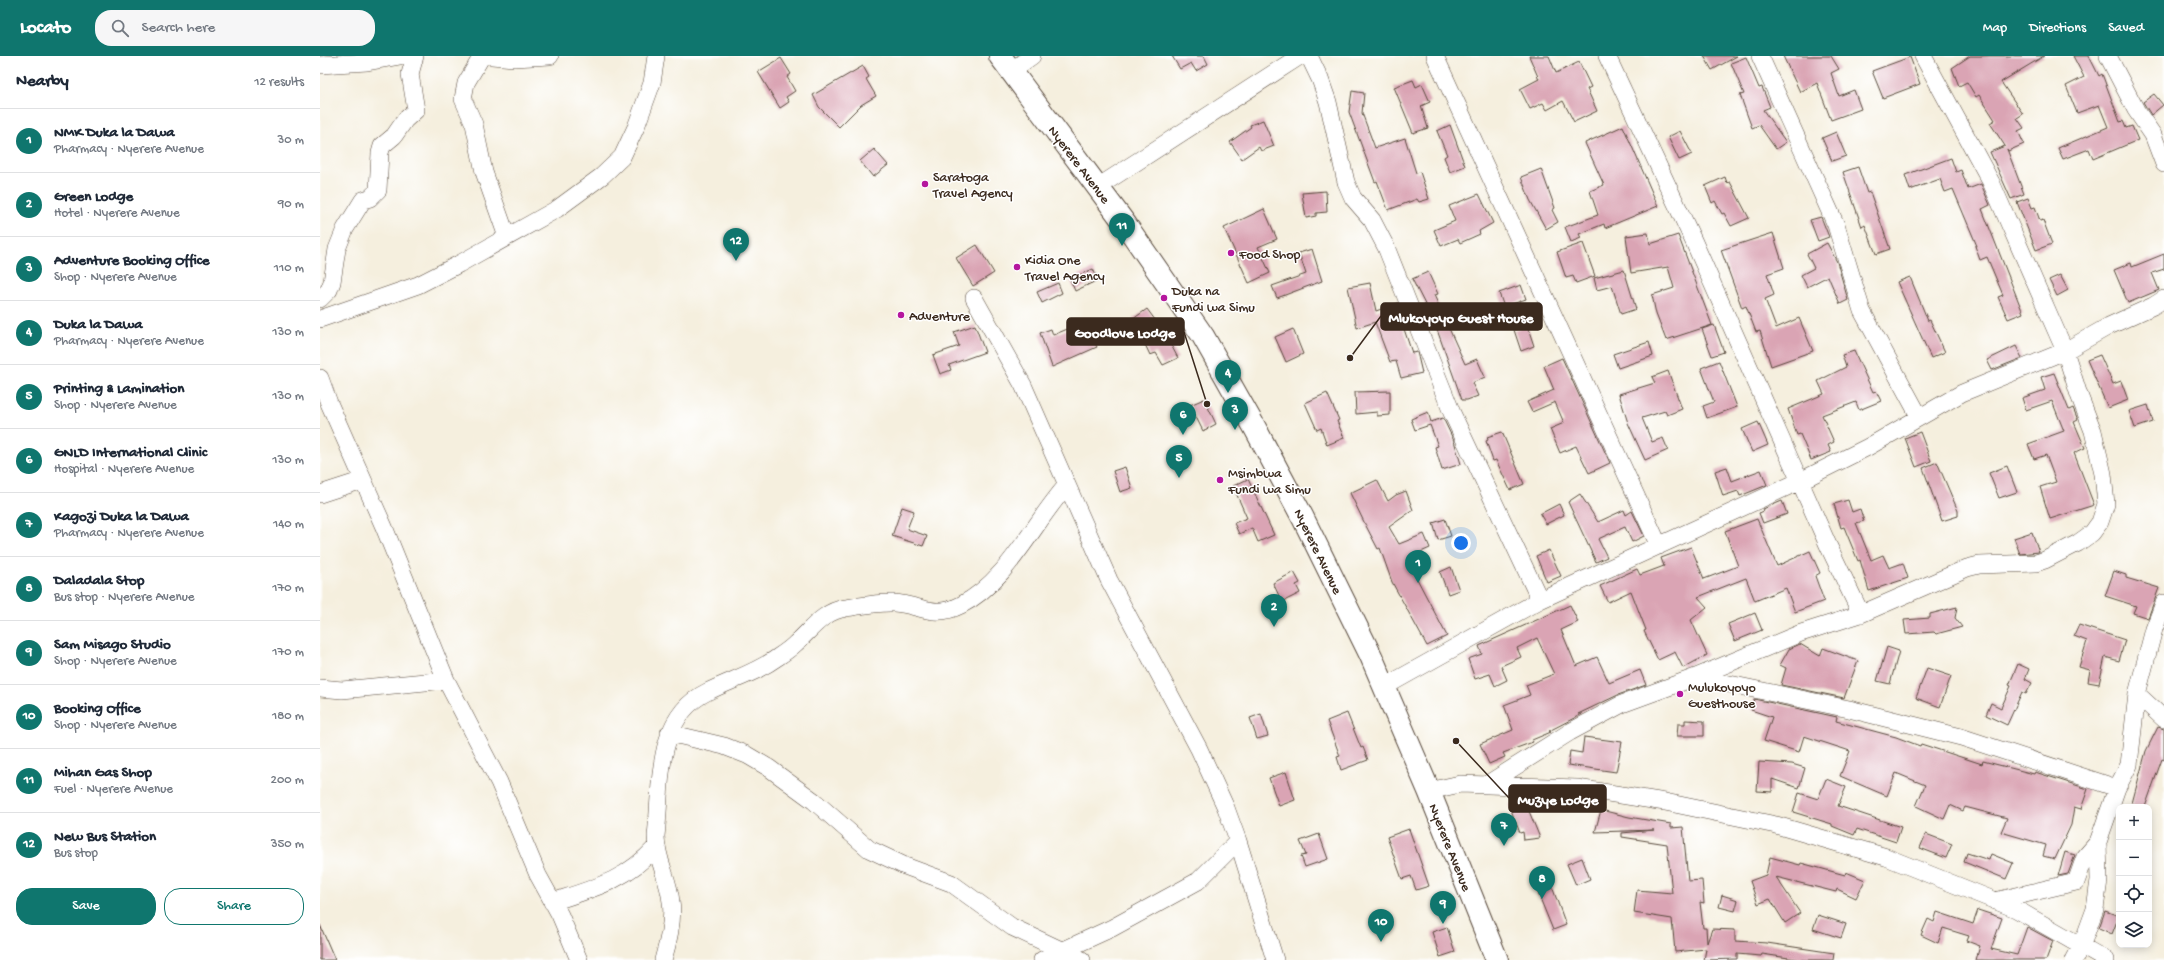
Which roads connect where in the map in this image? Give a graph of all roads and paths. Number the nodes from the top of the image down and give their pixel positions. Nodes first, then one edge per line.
1 (400, 56) edge
2 (416, 56) edge
3 (482, 56) edge
4 (492, 56) edge
5 (550, 56) edge
6 (656, 56) edge
7 (1032, 56) edge
8 (1300, 56) edge
9 (1309, 56) edge
10 (1435, 56) edge
11 (1607, 56) edge
12 (1760, 56) edge
13 (1923, 56) edge
14 (2108, 56) edge
15 (1006, 63) edge
16 (320, 65) edge
17 (2164, 163) edge
18 (1098, 187) junction
19 (507, 237) junction
20 (974, 298) dead end
21 (320, 299) edge
22 (2164, 299) edge
23 (320, 319) edge
24 (2065, 351) junction
25 (320, 378) edge
26 (1920, 416) junction
27 (363, 480) junction
28 (1800, 481) junction
29 (1067, 485) junction
30 (320, 494) edge
31 (1659, 546) junction
32 (1540, 600) junction
33 (2164, 603) edge
34 (1861, 614) junction
35 (1696, 677) junction
36 (446, 680) junction
37 (1384, 687) junction
38 (320, 688) edge
39 (2137, 694) junction
40 (2164, 719) edge
41 (669, 733) junction
42 (1486, 785) junction
43 (2117, 788) junction
44 (1429, 791) junction
45 (1238, 841) junction
46 (2098, 842) junction
47 (656, 846) junction
48 (1994, 901) junction
49 (552, 902) junction
50 (1061, 950) junction
51 (2077, 954) edge
52 (579, 960) edge
53 (663, 960) edge
54 (1042, 960) edge
55 (1082, 960) edge
56 (1275, 960) edge
57 (1497, 960) edge
58 (2106, 960) edge

1 - 16 street
2 - 21 street
3 - 19 street
4 - 5 street
6 - 19 street
7 - 15 street
8 - 18 street
9 - 32 street
10 - 31 street
11 - 28 street
12 - 26 street
13 - 24 street
14 - 17 street
15 - 18 main road, Nyerere Avenue
18 - 37 main road, Nyerere Avenue
19 - 23 street
20 - 29 street
22 - 24 street
24 - 26 street
24 - 34 street
25 - 27 street
26 - 28 street
27 - 30 street
27 - 36 street
28 - 31 street
28 - 34 street
29 - 41 street
29 - 45 street
31 - 32 street
32 - 37 street
33 - 39 street
34 - 35 street
35 - 42 street
35 - 43 street
36 - 38 street
36 - 49 street
37 - 44 main road, Nyerere Avenue
39 - 40 street
39 - 43 street
41 - 47 street
41 - 50 street
42 - 44 street
42 - 48 street
43 - 46 street
44 - 57 main road, Nyerere Avenue
45 - 50 street
45 - 56 street
46 - 48 street
46 - 51 street
47 - 49 street
47 - 53 street
48 - 51 street
49 - 52 street
50 - 54 street
50 - 55 street
51 - 58 street

